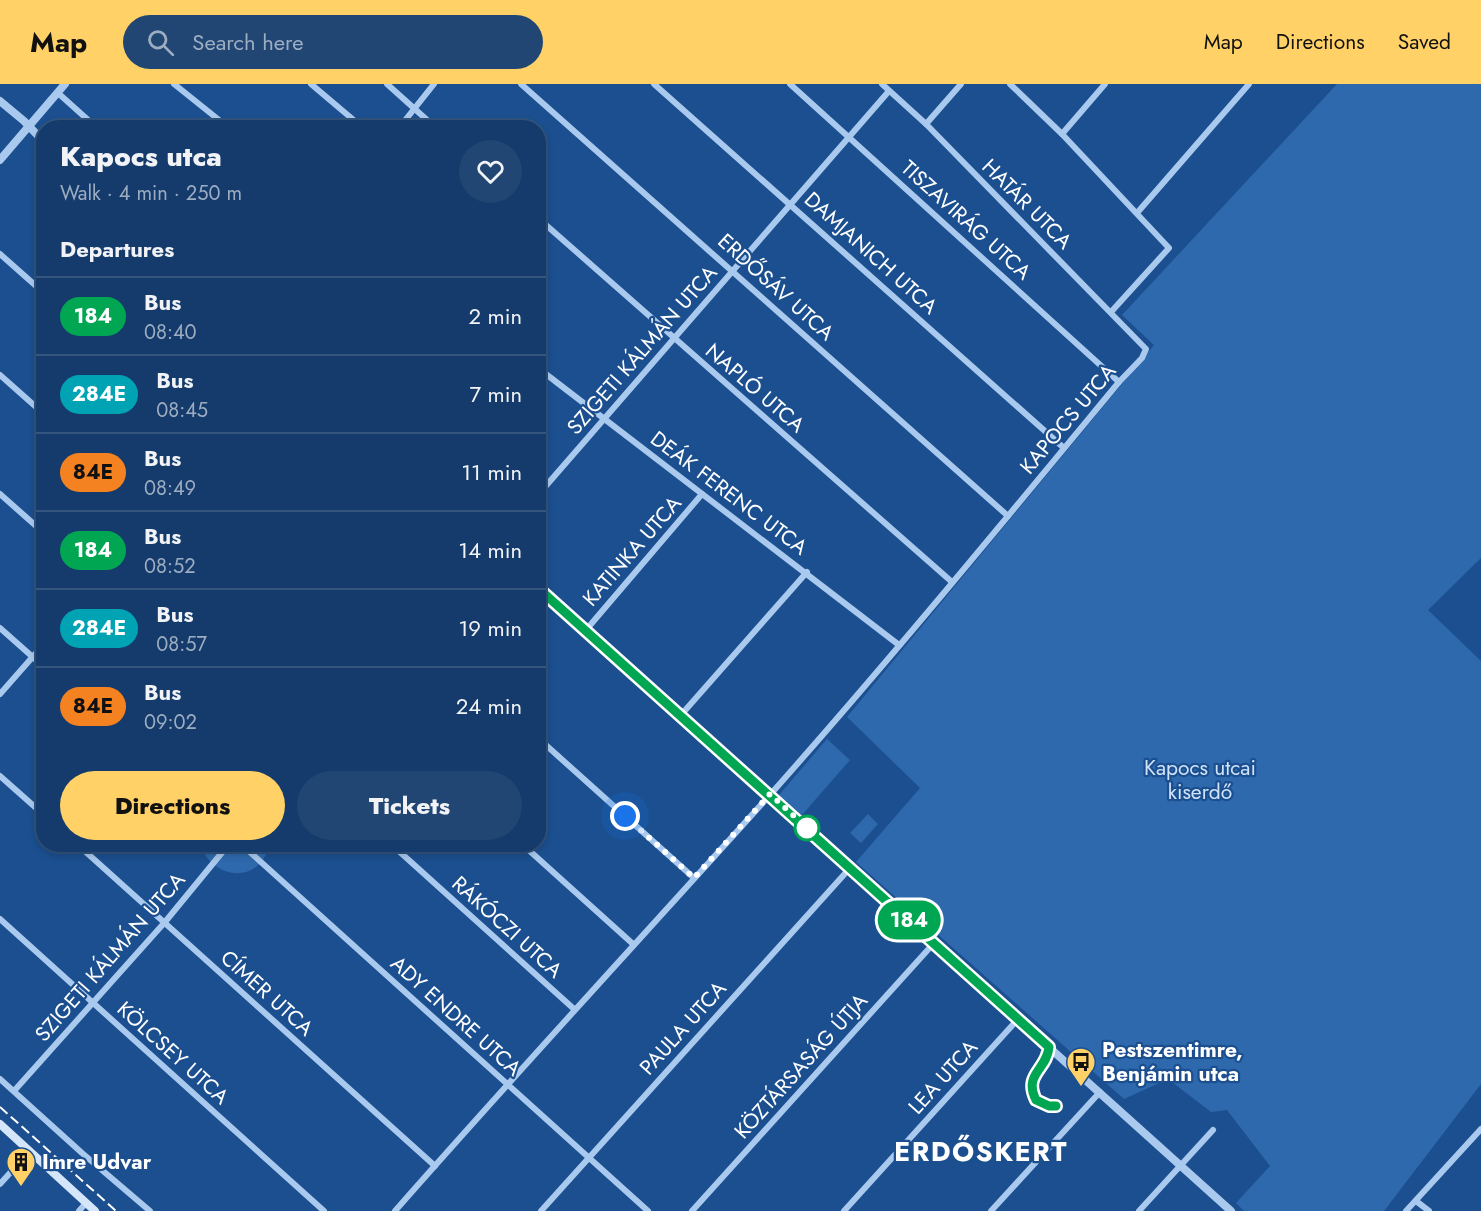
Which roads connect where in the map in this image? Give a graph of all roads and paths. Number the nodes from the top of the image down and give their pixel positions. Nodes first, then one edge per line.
1 (65, 84) edge
2 (174, 84) edge
3 (311, 84) edge
4 (387, 84) edge
5 (434, 84) edge
6 (521, 84) edge
7 (654, 84) edge
8 (790, 84) edge
9 (882, 84) edge
10 (961, 84) edge
11 (1010, 84) edge
12 (1105, 84) edge
13 (1248, 84) edge
14 (889, 92) junction
15 (58, 93) junction
16 (0, 101) edge
17 (414, 108) junction
18 (88, 120) edge
19 (219, 120) edge
20 (354, 120) edge
21 (405, 120) edge
22 (427, 120) edge
23 (926, 124) junction
24 (29, 127) junction
25 (36, 134) edge
26 (1062, 134) junction
27 (849, 136) junction
28 (0, 160) edge
29 (791, 204) junction
30 (1137, 213) junction
31 (546, 225) edge
32 (0, 254) edge
33 (733, 270) junction
34 (36, 286) edge
35 (1111, 312) junction
36 (674, 339) junction
37 (1146, 350) joint
38 (546, 374) edge
39 (0, 375) edge
40 (1119, 382) junction
41 (36, 407) edge
42 (604, 418) junction
43 (1064, 448) junction
44 (546, 486) edge
45 (0, 494) edge
46 (702, 494) junction
47 (1008, 516) junction
48 (36, 526) edge
49 (807, 572) junction
50 (952, 582) junction
51 (546, 595) edge
52 (0, 628) edge
53 (586, 630) junction
54 (899, 645) junction
55 (36, 653) edge
56 (32, 657) junction
57 (36, 660) edge
58 (0, 694) edge
59 (681, 715) junction
60 (546, 745) edge
61 (0, 776) edge
62 (770, 794) junction
63 (36, 808) edge
64 (86, 852) edge
65 (222, 852) edge
66 (250, 852) edge
67 (400, 852) edge
68 (531, 852) edge
69 (850, 868) junction
70 (694, 878) junction
71 (0, 919) edge
72 (165, 922) junction
73 (934, 943) junction
74 (633, 944) junction
75 (93, 1002) junction
76 (574, 1010) junction
77 (1018, 1019) junction
78 (0, 1079) edge
79 (507, 1084) junction
80 (14, 1091) junction
81 (1100, 1092) junction
82 (0, 1124) edge
83 (1481, 1129) edge
84 (1213, 1130) dead end
85 (30, 1151) junction
86 (588, 1157) junction
87 (1180, 1165) junction
88 (435, 1166) junction
89 (0, 1184) edge
90 (1416, 1201) junction
91 (86, 1203) junction
92 (79, 1211) edge
93 (95, 1211) edge
94 (150, 1211) edge
95 (324, 1211) edge
96 (395, 1211) edge
97 (541, 1211) edge
98 (648, 1211) edge
99 (692, 1211) edge
100 (844, 1211) edge
101 (992, 1211) edge
102 (1139, 1211) edge
103 (1231, 1211) edge
104 (1406, 1211) edge
105 (1429, 1211) edge

1 - 15 street
2 - 19 street
3 - 20 street
4 - 17 street
5 - 17 street
6 - 33 street, ERDŐSÁV UTCA
7 - 29 street, DAMJANICH UTCA
8 - 27 street, TISZAVIRÁG UTCA
9 - 14 street, HATÁR UTCA
10 - 23 street
11 - 26 street
12 - 26 street
13 - 30 street
14 - 23 street, HATÁR UTCA
14 - 27 street, SZIGETI KÁLMÁN UTCA
15 - 18 street
15 - 24 street
16 - 24 street
17 - 21 street
17 - 22 street
23 - 35 street, HATÁR UTCA
24 - 25 street
24 - 28 street
26 - 30 street
27 - 29 street, SZIGETI KÁLMÁN UTCA
27 - 40 street, TISZAVIRÁG UTCA
29 - 33 street, SZIGETI KÁLMÁN UTCA
29 - 43 street, DAMJANICH UTCA
30 - 35 street
31 - 36 street, NAPLÓ UTCA
32 - 34 street
33 - 36 street, SZIGETI KÁLMÁN UTCA
33 - 47 street, ERDŐSÁV UTCA
35 - 37 street, HATÁR UTCA
36 - 42 street, SZIGETI KÁLMÁN UTCA
36 - 50 street, NAPLÓ UTCA
37 - 40 street, KAPOCS UTCA
38 - 42 street, DEÁK FERENC UTCA
39 - 41 street
40 - 43 street, KAPOCS UTCA
42 - 44 street, SZIGETI KÁLMÁN UTCA
42 - 46 street, DEÁK FERENC UTCA
43 - 47 street, KAPOCS UTCA
45 - 48 street
46 - 49 street, DEÁK FERENC UTCA
46 - 53 street, KATINKA UTCA
47 - 50 street, KAPOCS UTCA
49 - 54 street, DEÁK FERENC UTCA
49 - 59 street
50 - 54 street, KAPOCS UTCA
51 - 53 street
52 - 56 street
53 - 59 street
54 - 62 street, KAPOCS UTCA
55 - 56 street
56 - 57 street
56 - 58 street
59 - 62 street
60 - 70 street
61 - 63 street
62 - 69 street
62 - 70 street, KAPOCS UTCA
64 - 72 street, CÍMER UTCA
65 - 72 street, SZIGETI KÁLMÁN UTCA
66 - 79 street, ADY ENDRE UTCA
67 - 76 street, RÁKÓCZI UTCA
68 - 74 street
69 - 73 street
69 - 86 street, PAULA UTCA
70 - 74 street, KAPOCS UTCA
71 - 75 street, KÖLCSEY UTCA
72 - 75 street, SZIGETI KÁLMÁN UTCA
72 - 88 street, CÍMER UTCA
73 - 77 street
73 - 99 street, KÖZTÁRSASÁG ÚTJA
74 - 76 street, KAPOCS UTCA
75 - 80 street, SZIGETI KÁLMÁN UTCA
75 - 95 street, KÖLCSEY UTCA
76 - 79 street, KAPOCS UTCA
77 - 81 street
77 - 100 street, LEA UTCA
78 - 80 street
79 - 86 street, ADY ENDRE UTCA
79 - 88 street, KAPOCS UTCA
80 - 94 street
81 - 87 street
81 - 101 street
82 - 85 main road
83 - 90 street
84 - 87 street
85 - 89 street
85 - 91 main road
86 - 97 street, PAULA UTCA
86 - 98 street, ADY ENDRE UTCA
87 - 102 street
87 - 103 street
88 - 96 street, KAPOCS UTCA
90 - 104 street
90 - 105 street
91 - 92 street
91 - 93 main road

